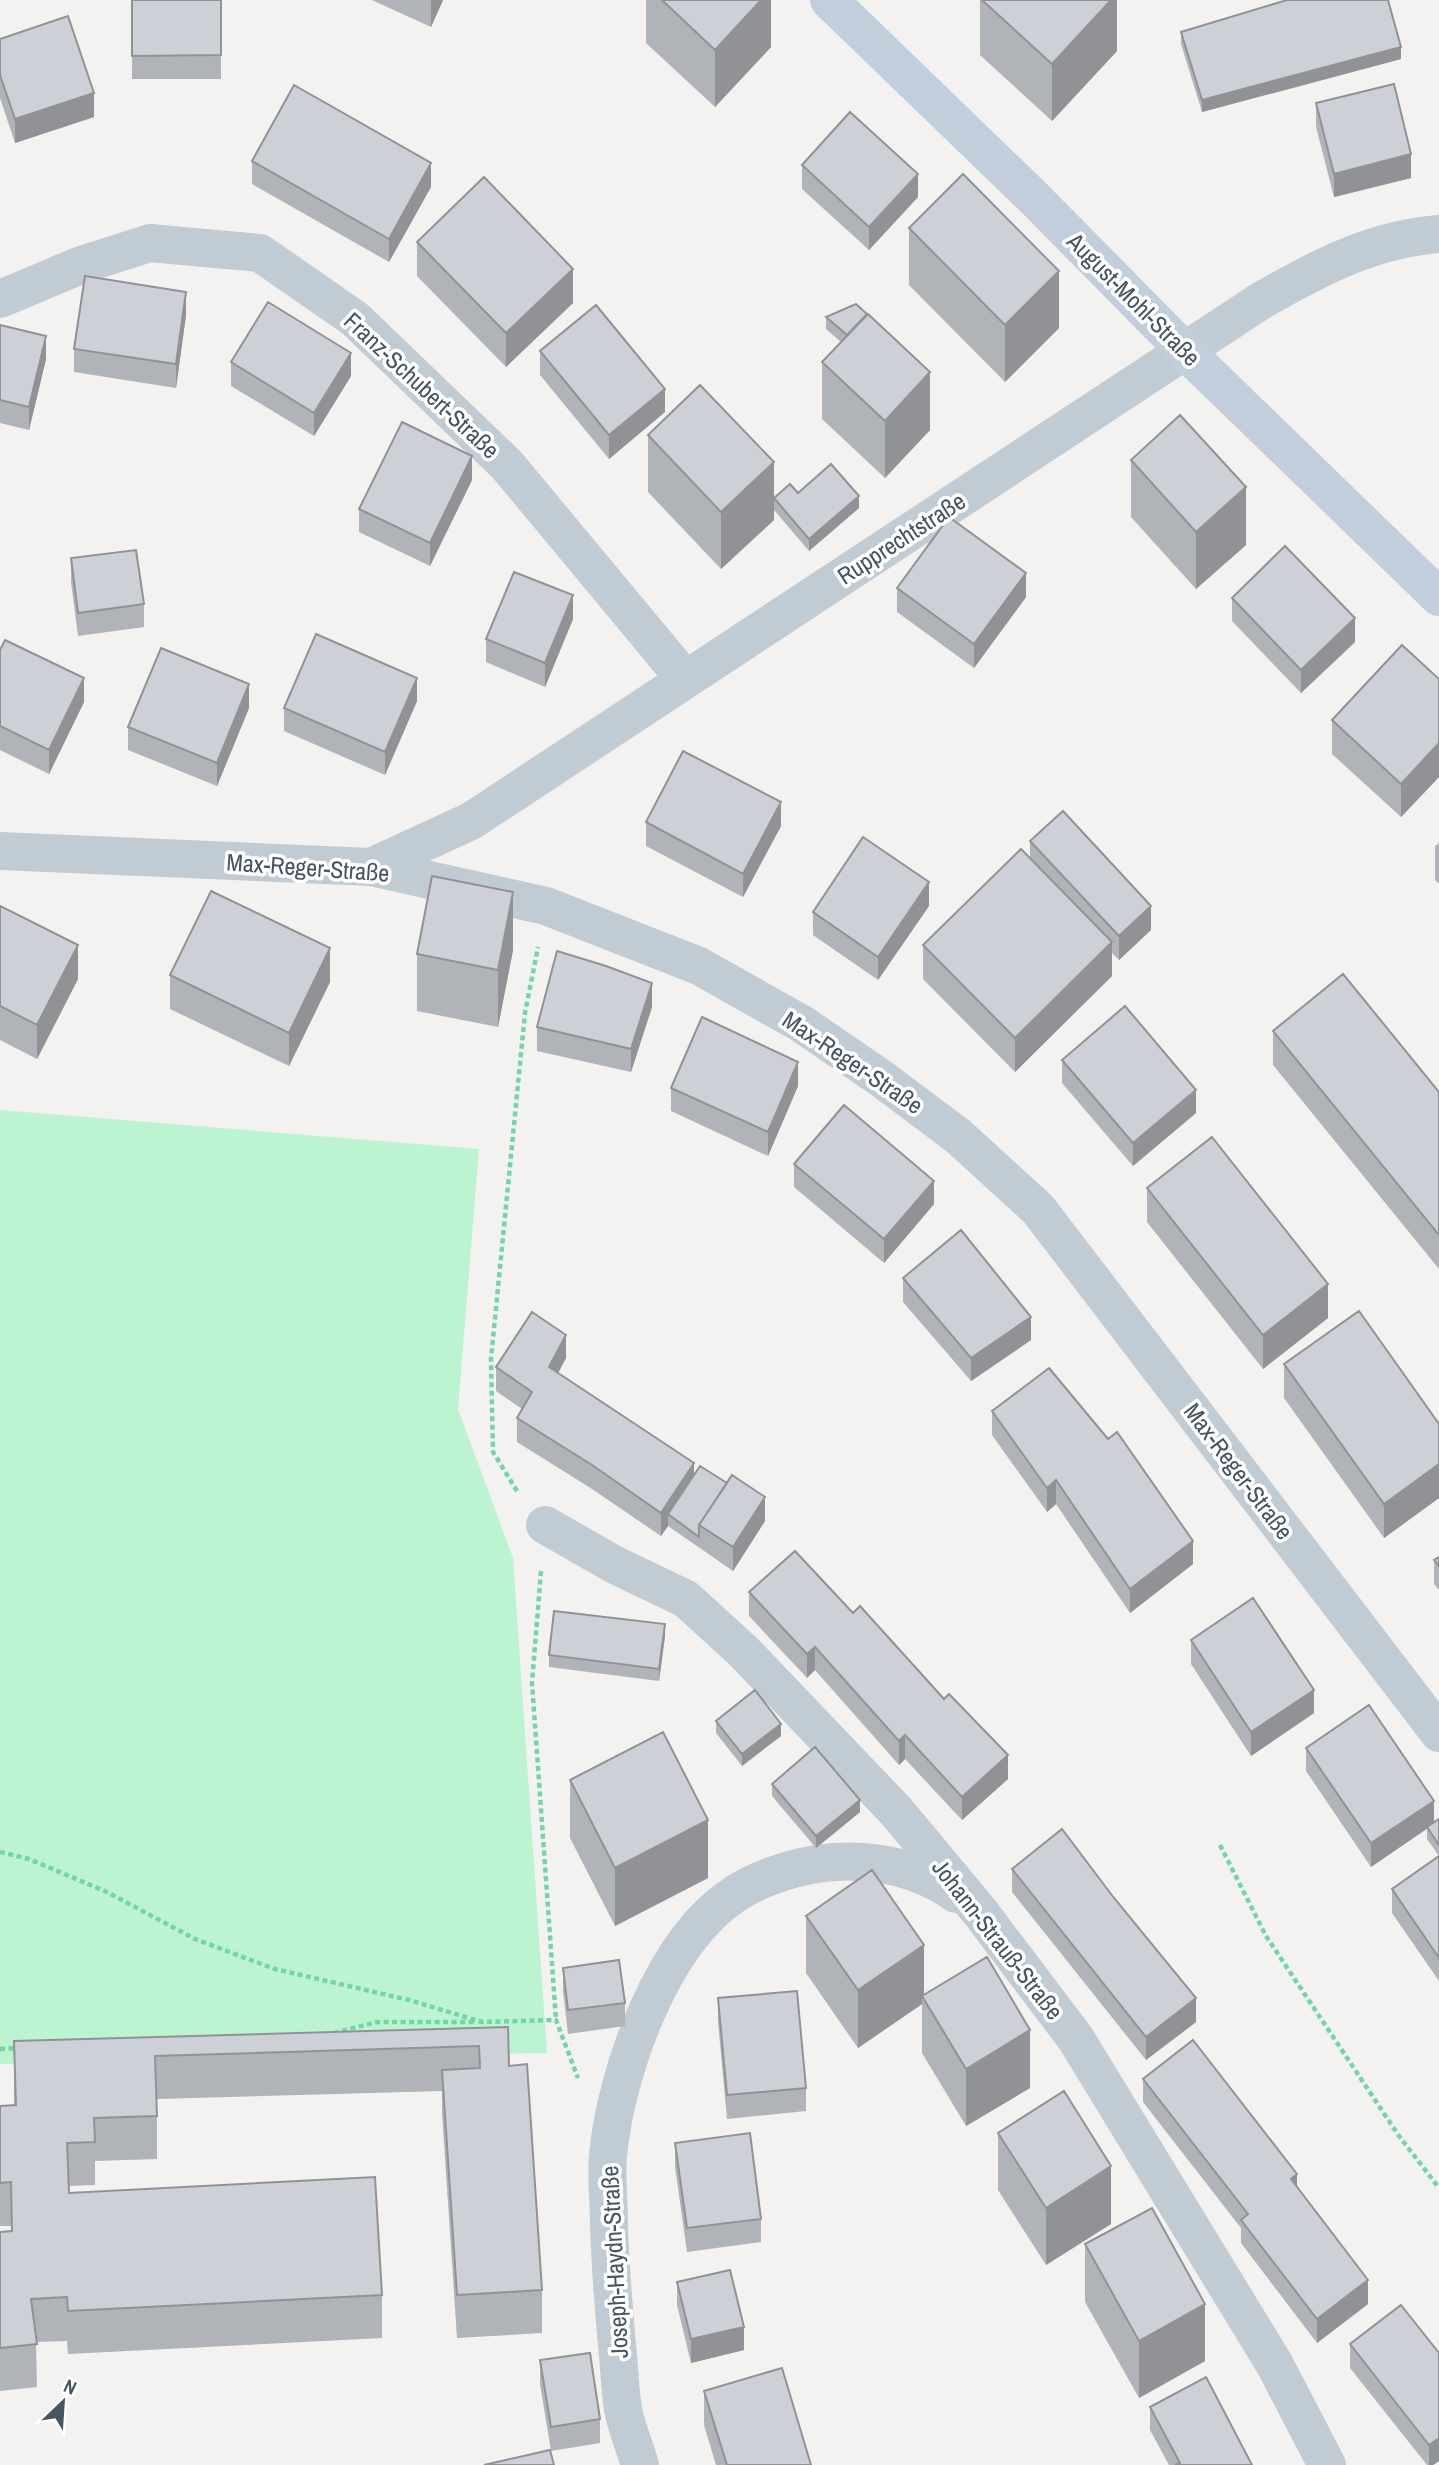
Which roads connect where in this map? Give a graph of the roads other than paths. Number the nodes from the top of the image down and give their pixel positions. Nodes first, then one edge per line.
1 (829, 0) edge
2 (1439, 234) edge
3 (0, 299) edge
4 (1185, 351) junction
5 (1439, 597) edge
6 (685, 680) junction
7 (0, 851) edge
8 (371, 867) junction
9 (545, 1525) road end
10 (1439, 1733) edge
11 (980, 1912) junction
12 (640, 2465) edge
13 (1327, 2465) edge

1 - 4 main road, August-Mohl-Straße
2 - 4 street, Rupprechtstraße
3 - 6 street, Franz-Schubert-Straße
4 - 5 main road, August-Mohl-Straße
4 - 6 street, Rupprechtstraße
6 - 8 street, Rupprechtstraße
7 - 8 street, Max-Reger-Straße
8 - 10 street, Max-Reger-Straße
9 - 11 street, Johann-Strauß-Straße
11 - 12 street, Joseph-Haydn-Straße
11 - 13 street, Johann-Strauß-Straße

